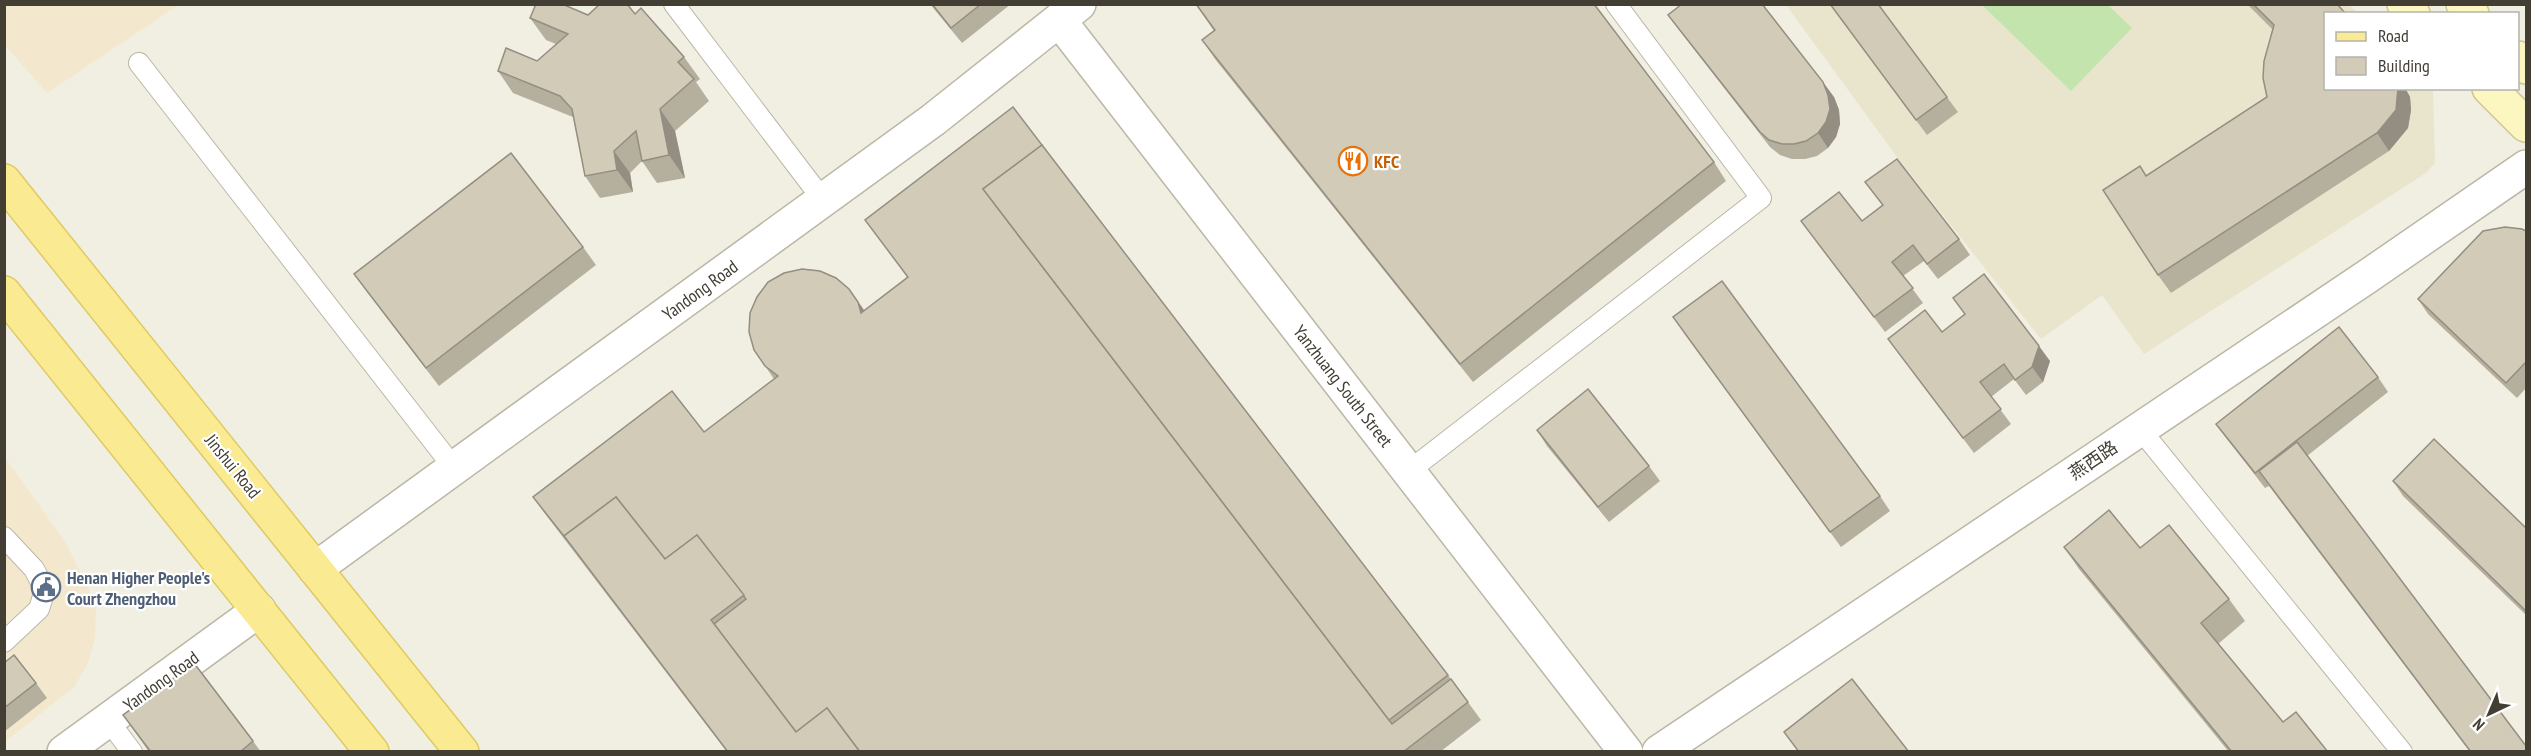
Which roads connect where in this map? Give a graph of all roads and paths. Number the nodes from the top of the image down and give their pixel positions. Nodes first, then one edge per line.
1 (674, 4) edge
2 (1616, 4) edge
3 (1069, 12) edge
4 (139, 63) dead end
5 (2491, 90) edge
6 (2526, 125) edge
7 (2526, 167) edge
8 (4, 181) edge
9 (823, 200) junction
10 (4, 293) edge
11 (2140, 429) junction
12 (454, 468) junction
13 (1409, 471) junction
14 (4, 537) edge
15 (315, 569) junction
16 (259, 610) junction
17 (4, 642) edge
18 (108, 720) junction
19 (64, 752) edge
20 (132, 752) edge
21 (372, 752) edge
22 (462, 752) edge
23 (1626, 752) edge
24 (1659, 752) edge
25 (2402, 752) edge

1 - 9 lane
2 - 13 lane
3 - 9 street, Yandong Road
3 - 13 street, Yanzhuang South Street
4 - 12 lane
5 - 6 street
7 - 11 street, 燕西路
8 - 15 main road, Jinshui Road
9 - 12 street, Yandong Road
10 - 16 main road
11 - 24 street, 燕西路
11 - 25 lane
12 - 15 street, Yandong Road
13 - 23 street, Yanzhuang South Street
14 - 17 lane
15 - 22 main road, Jinshui Road
16 - 18 street, Yandong Road
16 - 21 main road
18 - 19 street, Yandong Road
18 - 20 lane

